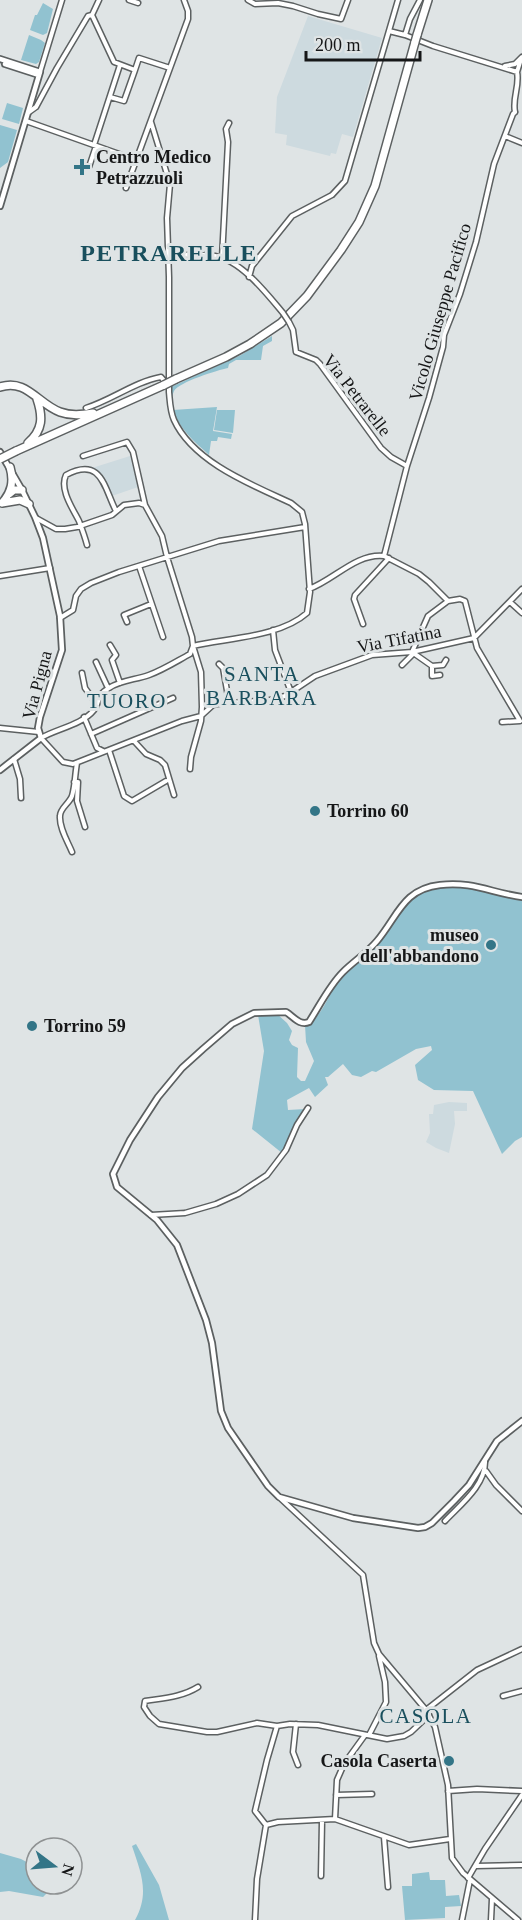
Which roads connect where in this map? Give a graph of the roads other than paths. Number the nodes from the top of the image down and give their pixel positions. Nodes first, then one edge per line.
1 (62, 0) edge
2 (99, 0) edge
3 (129, 0) edge
4 (184, 0) edge
5 (248, 0) edge
6 (348, 0) edge
7 (398, 0) edge
8 (420, 0) edge
9 (428, 0) edge
10 (138, 3) dead end
11 (92, 15) junction
12 (389, 31) junction
13 (398, 33) junction
14 (405, 35) junction
15 (387, 40) junction
16 (522, 56) edge
17 (0, 61) edge
18 (120, 65) junction
19 (500, 66) junction
20 (170, 68) junction
21 (135, 70) junction
22 (517, 72) junction
23 (40, 74) junction
24 (110, 97) junction
25 (515, 112) junction
26 (28, 113) junction
27 (522, 115) edge
28 (26, 121) junction
29 (151, 122) junction
30 (229, 123) dead end
31 (505, 136) junction
32 (522, 142) edge
33 (95, 146) junction
34 (136, 160) junction
35 (89, 167) dead end
36 (126, 188) dead end
37 (0, 206) edge
38 (168, 255) junction
39 (222, 258) junction
40 (249, 277) junction
41 (0, 387) edge
42 (170, 392) junction
43 (37, 399) junction
44 (86, 408) dead end
45 (101, 412) junction
46 (19, 450) junction
47 (0, 452) edge
48 (83, 456) dead end
49 (0, 459) edge
50 (407, 466) junction
51 (10, 467) junction
52 (22, 490) junction
53 (11, 497) junction
54 (1, 504) edge
55 (29, 504) junction
56 (145, 505) junction
57 (116, 511) junction
58 (35, 517) junction
59 (81, 525) junction
60 (305, 527) junction
61 (87, 545) dead end
62 (386, 557) junction
63 (167, 558) junction
64 (139, 566) junction
65 (50, 568) junction
66 (0, 576) edge
67 (309, 589) junction
68 (522, 590) edge
69 (448, 601) junction
70 (510, 602) junction
71 (152, 604) junction
72 (522, 613) edge
73 (60, 618) junction
74 (127, 622) dead end
75 (363, 624) dead end
76 (273, 630) junction
77 (163, 637) dead end
78 (474, 638) junction
79 (110, 645) dead end
80 (193, 646) junction
81 (412, 653) junction
82 (446, 660) dead end
83 (96, 662) dead end
84 (219, 664) dead end
85 (402, 665) dead end
86 (432, 666) junction
87 (82, 673) dead end
88 (440, 675) dead end
89 (120, 683) junction
90 (108, 688) junction
91 (291, 693) junction
92 (173, 698) dead end
93 (229, 702) junction
94 (96, 703) junction
95 (201, 716) junction
96 (84, 717) junction
97 (502, 722) dead end
98 (0, 728) edge
99 (39, 732) junction
100 (91, 734) junction
101 (40, 738) junction
102 (134, 741) junction
103 (106, 751) junction
104 (14, 758) junction
105 (77, 763) junction
106 (190, 769) dead end
107 (0, 770) edge
108 (166, 781) dead end
109 (75, 782) junction
110 (174, 795) dead end
111 (21, 798) dead end
112 (85, 827) dead end
113 (72, 852) dead end
114 (522, 897) edge
115 (308, 1107) dead end
116 (150, 1215) junction
117 (522, 1421) edge
118 (485, 1461) junction
119 (485, 1470) junction
120 (279, 1497) junction
121 (522, 1511) edge
122 (445, 1521) dead end
123 (522, 1649) edge
124 (379, 1654) junction
125 (198, 1687) dead end
126 (522, 1690) edge
127 (503, 1696) dead end
128 (427, 1713) junction
129 (296, 1724) junction
130 (277, 1726) junction
131 (367, 1735) junction
132 (298, 1766) dead end
133 (448, 1791) junction
134 (522, 1793) edge
135 (372, 1794) dead end
136 (336, 1795) junction
137 (335, 1819) junction
138 (322, 1821) junction
139 (266, 1825) junction
140 (384, 1836) junction
141 (450, 1839) junction
142 (522, 1865) edge
143 (475, 1866) junction
144 (321, 1876) dead end
145 (469, 1879) junction
146 (388, 1887) dead end
147 (492, 1899) junction
148 (255, 1920) edge
149 (462, 1920) edge
150 (491, 1920) edge
151 (518, 1920) edge

1 - 23 street
2 - 11 street
3 - 10 street
4 - 20 street
5 - 6 street
7 - 12 street
8 - 14 street
9 - 45 highway, bridge
11 - 18 street
11 - 26 street
12 - 13 street
12 - 15 street
13 - 14 street
13 - 15 street
14 - 19 street
15 - 40 street
16 - 19 street
16 - 22 street, Vicolo Giuseppe Pacifico
17 - 23 street
18 - 21 street
18 - 24 street
19 - 22 street
20 - 21 street
20 - 29 street
21 - 24 street
22 - 25 street, Vicolo Giuseppe Pacifico
23 - 26 street
24 - 33 street
25 - 27 street
25 - 31 street, Vicolo Giuseppe Pacifico
26 - 28 street
28 - 33 street
28 - 37 street
29 - 34 street
29 - 38 street
30 - 39 street
31 - 32 street
31 - 50 street, Vicolo Giuseppe Pacifico
33 - 34 street
33 - 35 street
34 - 36 street
38 - 39 street, Via Petrarelle
38 - 42 street
39 - 40 street, Via Petrarelle
40 - 50 street, Via Petrarelle, bridge
41 - 43 highway
42 - 44 street
42 - 60 street
43 - 45 highway
43 - 46 highway
45 - 46 highway
46 - 49 highway, bridge
47 - 51 street, Via Pigna
48 - 56 street
50 - 62 street
51 - 52 street, Via Pigna
51 - 53 highway
52 - 53 highway
52 - 55 street, Via Pigna
53 - 54 highway
53 - 55 highway
55 - 58 street, Via Pigna
56 - 57 street
56 - 63 street
57 - 59 street
57 - 59 street
58 - 59 street
58 - 65 street, Via Pigna
59 - 61 street
60 - 63 street
60 - 67 street
62 - 67 street
62 - 69 street
62 - 75 street
63 - 64 street
63 - 80 street
64 - 71 street
64 - 73 street
65 - 66 street
65 - 73 street, Via Pigna
67 - 76 street
68 - 70 street
69 - 78 street
69 - 81 street
70 - 72 street
70 - 78 street
71 - 74 street
71 - 77 street
73 - 99 street, Via Pigna
76 - 80 street
76 - 91 street
78 - 81 street, Via Tifatina
78 - 97 street
79 - 89 street
80 - 89 street
80 - 95 street
81 - 85 street
81 - 86 street
81 - 91 street, Via Tifatina
82 - 86 street
83 - 90 street
84 - 93 street
86 - 88 street
87 - 94 street
89 - 90 street
90 - 94 street
91 - 93 street, Via Tifatina
92 - 100 street
93 - 95 street, Via Tifatina
94 - 96 street
95 - 102 street, Via Tifatina
95 - 106 street
96 - 100 street
96 - 101 street
98 - 99 street
99 - 101 street, Via Pigna
100 - 103 street
101 - 104 street
101 - 105 street
102 - 103 street, Via Tifatina
102 - 110 street
103 - 105 street, Via Tifatina
103 - 108 street
104 - 107 street
104 - 111 street
105 - 109 street
109 - 112 street
109 - 113 street
114 - 116 street
115 - 116 street
116 - 120 street
117 - 118 street
118 - 119 street
118 - 120 street
119 - 121 street
119 - 122 street
120 - 124 street
123 - 128 street
124 - 128 street
124 - 131 street
125 - 130 street
126 - 127 street
128 - 131 street
128 - 133 street
129 - 130 street
129 - 131 street
129 - 132 street
130 - 139 street
131 - 136 street
133 - 134 street
133 - 141 street
134 - 143 street
135 - 136 street
136 - 137 street
137 - 138 street
137 - 140 street
138 - 139 street
138 - 144 street
139 - 148 street
140 - 141 street
140 - 146 street
141 - 145 street
142 - 143 street
143 - 145 street
145 - 147 street
145 - 149 street
147 - 150 street
147 - 151 street

